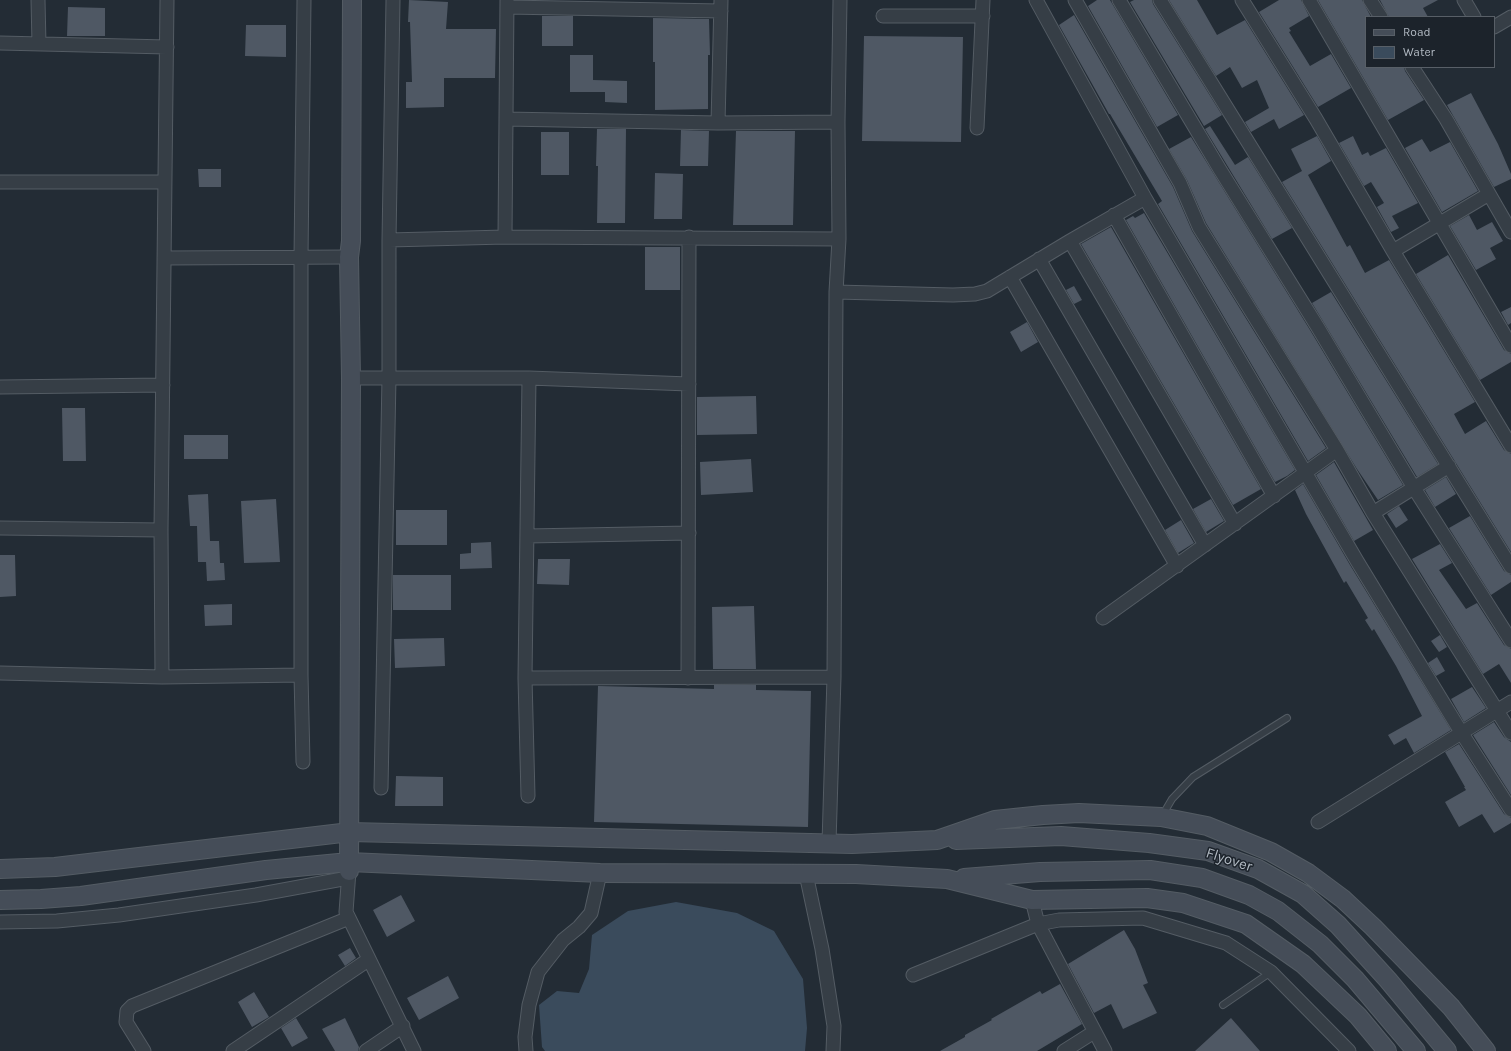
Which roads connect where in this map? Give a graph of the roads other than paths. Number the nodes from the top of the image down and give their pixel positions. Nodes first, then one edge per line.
1 (38, 0) edge
2 (167, 0) edge
3 (304, 0) edge
4 (352, 0) edge
5 (393, 0) edge
6 (840, 0) edge
7 (984, 0) edge
8 (1036, 0) edge
9 (1075, 0) edge
10 (1120, 0) edge
11 (1160, 0) edge
12 (1242, 0) edge
13 (1309, 0) edge
14 (1370, 0) edge
15 (1464, 0) edge
16 (508, 3) edge
17 (721, 5) edge
18 (883, 16) dead end
19 (983, 16) junction
20 (1380, 16) edge
21 (1473, 16) edge
22 (1511, 17) edge
23 (1495, 26) edge
24 (0, 43) edge
25 (39, 44) junction
26 (167, 47) junction
27 (1413, 68) edge
28 (506, 119) junction
29 (838, 122) junction
30 (718, 123) junction
31 (977, 128) dead end
32 (0, 182) edge
33 (164, 182) junction
34 (1489, 194) junction
35 (1145, 198) junction
36 (1114, 215) junction
37 (1440, 224) junction
38 (1511, 232) edge
39 (505, 237) junction
40 (689, 237) junction
41 (839, 239) junction
42 (389, 240) junction
43 (1070, 240) junction
44 (1393, 252) junction
45 (164, 258) junction
46 (302, 258) junction
47 (349, 258) junction
48 (1039, 259) junction
49 (1010, 277) junction
50 (836, 292) junction
51 (1511, 346) edge
52 (351, 378) junction
53 (389, 378) junction
54 (529, 378) junction
55 (689, 384) junction
56 (163, 385) junction
57 (0, 387) edge
58 (1511, 446) edge
59 (1337, 450) junction
60 (1449, 466) junction
61 (1306, 473) junction
62 (1414, 488) junction
63 (1274, 496) junction
64 (1373, 513) junction
65 (1235, 524) junction
66 (0, 528) edge
67 (161, 530) junction
68 (688, 533) junction
69 (527, 536) junction
70 (1205, 545) junction
71 (1177, 566) junction
72 (1511, 567) edge
73 (1103, 618) dead end
74 (1511, 641) edge
75 (0, 673) edge
76 (301, 675) junction
77 (162, 677) junction
78 (834, 677) junction
79 (525, 678) junction
80 (688, 678) junction
81 (1511, 702) edge
82 (1497, 710) junction
83 (1287, 718) dead end
84 (1461, 732) junction
85 (1511, 733) edge
86 (303, 762) dead end
87 (381, 788) dead end
88 (528, 796) dead end
89 (1511, 810) edge
90 (1161, 817) junction
91 (1318, 822) dead end
92 (350, 832) junction
93 (937, 840) junction
94 (829, 843) junction
95 (852, 844) junction
96 (0, 869) edge
97 (348, 870) junction
98 (600, 873) junction
99 (806, 874) junction
100 (856, 874) junction
101 (948, 879) junction
102 (0, 900) edge
103 (1032, 900) junction
104 (349, 918) junction
105 (0, 922) edge
106 (1038, 924) junction
107 (368, 960) junction
108 (1271, 972) junction
109 (913, 975) dead end
110 (1223, 1005) dead end
111 (403, 1026) junction
112 (1094, 1032) junction
113 (144, 1051) edge
114 (233, 1051) edge
115 (366, 1051) edge
116 (414, 1051) edge
117 (526, 1051) edge
118 (833, 1051) edge
119 (1064, 1051) edge
120 (1105, 1051) edge
121 (1349, 1051) edge
122 (1387, 1051) edge
123 (1416, 1051) edge
124 (1447, 1051) edge
125 (1486, 1051) edge

1 - 25 street
2 - 26 street
3 - 46 street
4 - 47 main road
5 - 42 street
6 - 29 street
7 - 19 street
8 - 35 street
9 - 59 street
10 - 62 street
11 - 60 street
12 - 44 street
13 - 37 street
14 - 20 street
15 - 21 street
16 - 17 street
16 - 28 street
17 - 30 street
18 - 19 street
19 - 31 street
22 - 23 street
24 - 25 street
25 - 26 street
26 - 33 street
27 - 34 street
28 - 30 street
28 - 39 street
29 - 30 street
29 - 41 street
32 - 33 street
33 - 45 street
34 - 37 street
34 - 38 street
35 - 36 street
35 - 61 street
36 - 43 street
36 - 63 street
37 - 44 street
37 - 51 street
39 - 40 street
39 - 42 street
40 - 41 street
40 - 55 street
41 - 50 street
42 - 53 street
43 - 48 street
43 - 65 street
44 - 58 street
45 - 46 street
45 - 56 street
46 - 47 street
46 - 76 street
47 - 52 main road
48 - 49 street
48 - 70 street
49 - 50 street
49 - 71 street
50 - 78 street
52 - 53 street
52 - 92 main road
53 - 54 street
53 - 87 street
54 - 55 street
54 - 69 street
55 - 68 street
56 - 57 street
56 - 67 street
59 - 61 street
59 - 64 street
60 - 62 street
60 - 72 street
61 - 63 street
61 - 84 street
62 - 64 street
62 - 74 street
63 - 65 street
64 - 82 street
65 - 70 street
66 - 67 street
67 - 77 street
68 - 69 street
68 - 80 street
69 - 79 street
70 - 71 street
71 - 73 street
75 - 77 street
76 - 77 street
76 - 86 street
78 - 80 street
78 - 94 street
79 - 80 street
79 - 88 street
81 - 82 street
82 - 84 street
82 - 85 street
83 - 90 lane
84 - 89 street
84 - 91 street
90 - 93 main road
90 - 125 main road
92 - 94 main road, Flyover
92 - 96 main road, Flyover
92 - 97 main road
93 - 95 main road, Flyover
93 - 124 main road, Flyover
94 - 95 main road, Flyover
95 - 100 main road
97 - 98 main road
97 - 102 main road
97 - 104 street
97 - 105 street
98 - 99 main road
98 - 117 street
99 - 100 main road
99 - 118 street
100 - 101 main road
101 - 103 main road
101 - 123 main road, Flyover
103 - 106 street
103 - 122 main road
104 - 107 street
104 - 113 street
106 - 108 street
106 - 109 street
106 - 112 street
107 - 111 street
107 - 114 street
108 - 110 lane
108 - 121 street
111 - 115 street
111 - 116 street
112 - 119 street
112 - 120 street

